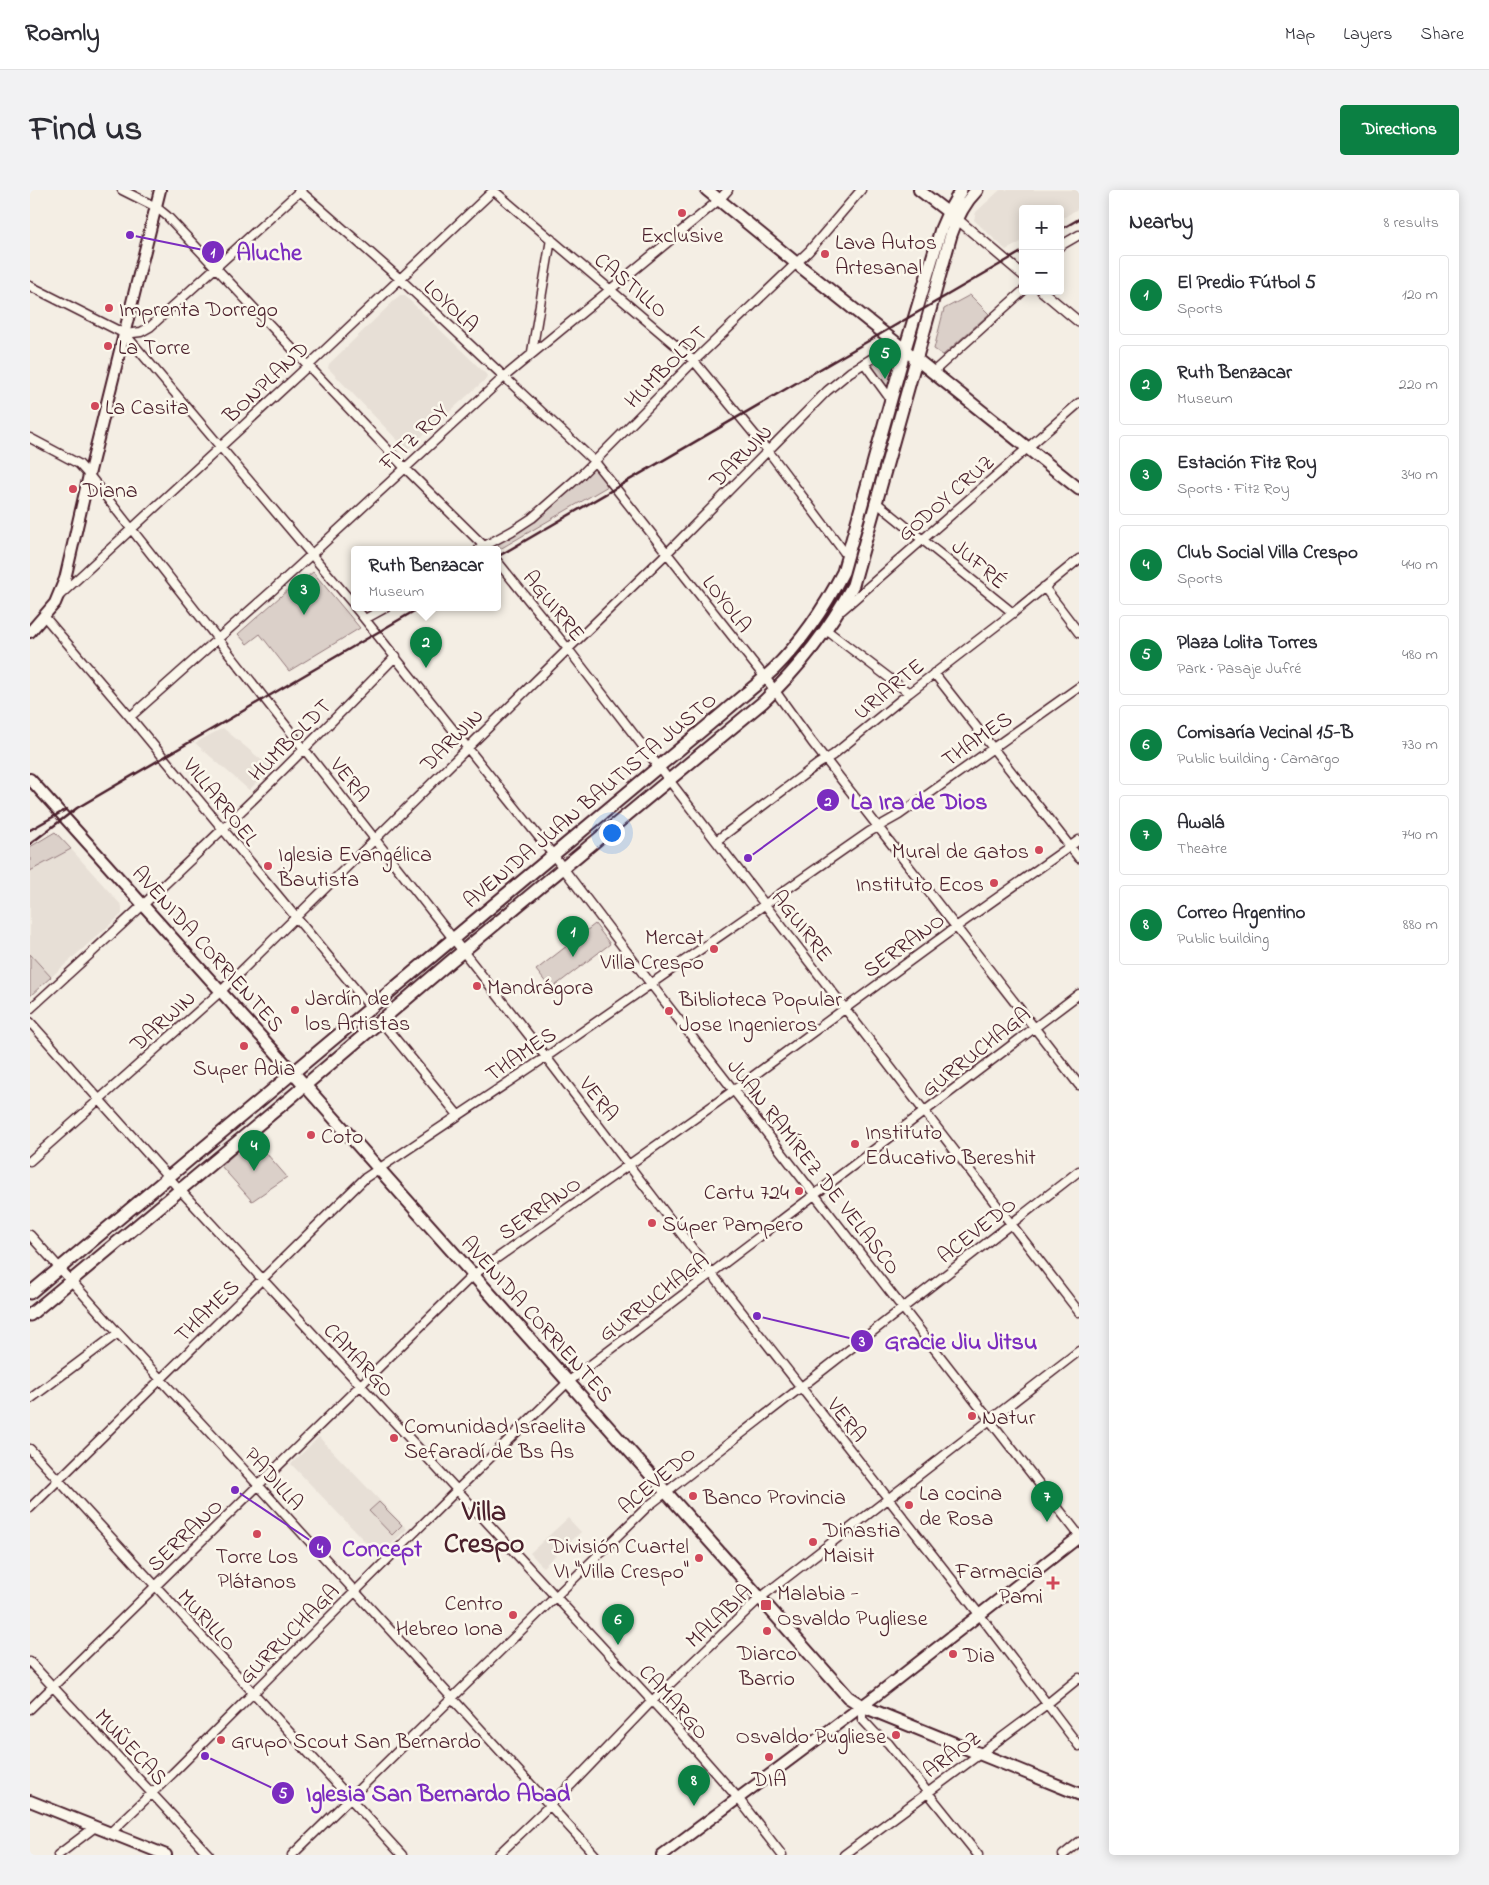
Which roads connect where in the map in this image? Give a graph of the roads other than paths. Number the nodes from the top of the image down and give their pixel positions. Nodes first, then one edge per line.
1 (122, 190) edge
2 (160, 190) edge
3 (300, 190) edge
4 (494, 190) edge
5 (707, 190) edge
6 (728, 190) edge
7 (861, 190) edge
8 (919, 190) edge
9 (961, 190) edge
10 (977, 190) edge
11 (719, 200) junction
12 (156, 207) junction
13 (952, 216) junction
14 (1079, 235) edge
15 (551, 239) junction
16 (1064, 244) edge
17 (796, 263) junction
18 (216, 268) junction
19 (1019, 272) edge
20 (400, 279) junction
21 (30, 286) edge
22 (610, 288) junction
23 (1019, 295) edge
24 (1047, 295) edge
25 (1079, 322) edge
26 (125, 334) junction
27 (901, 346) junction
28 (532, 352) junction
29 (917, 359) junction
30 (694, 361) junction
31 (864, 363) junction
32 (308, 366) junction
33 (933, 372) junction
34 (504, 377) junction
35 (891, 400) junction
36 (1079, 403) edge
37 (30, 438) edge
38 (220, 447) junction
39 (1028, 448) junction
40 (769, 452) junction
41 (595, 462) junction
42 (405, 468) junction
43 (89, 475) junction
44 (1079, 489) edge
45 (877, 503) junction
46 (131, 530) junction
47 (923, 539) junction
48 (482, 546) edge
49 (487, 546) edge
50 (312, 554) junction
51 (667, 554) junction
52 (848, 557) junction
53 (1079, 559) edge
54 (501, 566) edge
55 (1044, 587) junction
56 (59, 596) junction
57 (351, 602) edge
58 (358, 611) edge
59 (380, 611) edge
60 (1013, 613) junction
61 (44, 616) junction
62 (834, 617) junction
63 (365, 619) junction
64 (825, 630) junction
65 (30, 632) edge
66 (1079, 633) edge
67 (218, 638) junction
68 (568, 649) junction
69 (396, 656) junction
70 (934, 673) junction
71 (764, 678) junction
72 (1079, 687) edge
73 (775, 692) junction
74 (909, 693) junction
75 (130, 717) junction
76 (469, 747) junction
77 (992, 748) junction
78 (306, 749) junction
79 (826, 759) junction
80 (658, 767) junction
81 (30, 779) edge
82 (668, 780) junction
83 (879, 826) junction
84 (222, 829) junction
85 (375, 839) junction
86 (1079, 840) edge
87 (716, 841) junction
88 (1070, 847) junction
89 (554, 856) junction
90 (1079, 858) edge
91 (564, 868) junction
92 (144, 905) junction
93 (765, 905) junction
94 (296, 918) junction
95 (956, 927) junction
96 (453, 938) junction
97 (463, 951) junction
98 (651, 984) junction
99 (220, 992) junction
100 (1079, 994) edge
101 (371, 1008) junction
102 (30, 1009) edge
103 (845, 1009) junction
104 (380, 1020) junction
105 (30, 1022) edge
106 (1034, 1028) junction
107 (546, 1057) junction
108 (292, 1072) junction
109 (1079, 1085) edge
110 (304, 1086) junction
111 (734, 1090) junction
112 (100, 1099) junction
113 (926, 1111) junction
114 (458, 1115) junction
115 (30, 1161) edge
116 (629, 1165) junction
117 (378, 1169) junction
118 (1079, 1171) edge
119 (170, 1177) junction
120 (180, 1190) junction
121 (815, 1195) junction
122 (1011, 1224) junction
123 (30, 1235) edge
124 (60, 1267) junction
125 (712, 1274) junction
126 (473, 1275) junction
127 (263, 1279) junction
128 (72, 1280) junction
129 (30, 1293) edge
130 (903, 1308) junction
131 (1079, 1312) edge
132 (30, 1315) edge
133 (118, 1333) junction
134 (1079, 1351) edge
135 (160, 1379) junction
136 (568, 1382) junction
137 (361, 1385) junction
138 (800, 1386) junction
139 (30, 1399) edge
140 (989, 1421) junction
141 (30, 1450) edge
142 (58, 1480) junction
143 (259, 1486) junction
144 (457, 1490) junction
145 (666, 1491) junction
146 (890, 1499) junction
147 (30, 1508) edge
148 (1079, 1536) edge
149 (155, 1587) junction
150 (354, 1592) junction
151 (554, 1596) junction
152 (760, 1598) junction
153 (980, 1614) junction
154 (30, 1662) edge
155 (1079, 1678) edge
156 (53, 1686) junction
157 (253, 1692) junction
158 (452, 1698) junction
159 (651, 1702) junction
160 (1047, 1704) junction
161 (862, 1706) junction
162 (30, 1710) edge
163 (1079, 1746) edge
164 (979, 1754) junction
165 (152, 1792) junction
166 (927, 1792) junction
167 (1079, 1794) edge
168 (350, 1798) junction
169 (738, 1798) junction
170 (30, 1801) edge
171 (550, 1805) junction
172 (95, 1827) junction
173 (110, 1833) junction
174 (1079, 1842) edge
175 (59, 1855) edge
176 (166, 1855) edge
177 (209, 1855) edge
178 (292, 1855) edge
179 (402, 1855) edge
180 (498, 1855) edge
181 (595, 1855) edge
182 (662, 1855) edge
183 (782, 1855) edge
184 (844, 1855) edge
185 (978, 1855) edge
186 (1062, 1855) edge

1 - 12 street
2 - 12 main road
3 - 18 street
3 - 20 street, LOYOLA
4 - 15 street, CASTILLO
4 - 20 street, BONPLAND
5 - 11 main road
6 - 11 street, FITZ ROY
7 - 17 street, HUMBOLDT
8 - 13 main road
9 - 13 main road, AVENIDA JUAN BAUTISTA JUSTO
10 - 13 main road, AVENIDA JUAN BAUTISTA JUSTO
11 - 17 main road
11 - 22 street, FITZ ROY
12 - 18 street
12 - 26 main road
13 - 19 street
13 - 27 main road, AVENIDA JUAN BAUTISTA JUSTO
13 - 29 main road, AVENIDA JUAN BAUTISTA JUSTO
14 - 16 street
15 - 22 street, CASTILLO
15 - 28 street
17 - 27 main road
17 - 30 street, HUMBOLDT
18 - 26 street
18 - 32 street
20 - 32 street, BONPLAND
20 - 34 street, LOYOLA
21 - 26 street
22 - 28 street, FITZ ROY
22 - 30 street, CASTILLO
23 - 33 street
24 - 25 street
26 - 38 street, JUAN RAMÍREZ DE VELASCO
26 - 43 main road
27 - 29 main road
27 - 31 street, DARWIN
27 - 35 main road, AVENIDA JUAN BAUTISTA JUSTO
28 - 34 street, FITZ ROY
29 - 33 main road
29 - 45 main road, AVENIDA JUAN BAUTISTA JUSTO
30 - 40 street, CASTILLO
30 - 41 street, HUMBOLDT
31 - 35 street
31 - 40 street, DARWIN
32 - 38 street, BONPLAND
32 - 42 street
33 - 39 main road
34 - 41 street, LOYOLA
34 - 42 street, FITZ ROY
35 - 52 main road, AVENIDA JUAN BAUTISTA JUSTO
36 - 39 street, GODOY CRUZ
37 - 43 street, VERA
38 - 46 street, BONPLAND
38 - 50 street, JUAN RAMÍREZ DE VELASCO
39 - 44 main road
39 - 47 street, GODOY CRUZ
40 - 51 street, DARWIN
40 - 52 street, CASTILLO
41 - 49 street, HUMBOLDT
41 - 51 street, LOYOLA
42 - 48 street
42 - 50 street, FITZ ROY
43 - 46 street, VERA
43 - 56 main road
45 - 47 street, JUFRÉ
45 - 62 main road, AVENIDA JUAN BAUTISTA JUSTO
46 - 56 street, BONPLAND
46 - 67 street, VERA
47 - 60 street, JUFRÉ
47 - 62 street, GODOY CRUZ
50 - 57 street, JUAN RAMÍREZ DE VELASCO
50 - 67 street, FITZ ROY
51 - 68 street, DARWIN
51 - 71 street, LOYOLA
52 - 71 main road, AVENIDA JUAN BAUTISTA JUSTO
53 - 55 street, URIARTE
54 - 68 street, AGUIRRE
55 - 60 street, URIARTE
55 - 66 street
56 - 61 main road
58 - 63 street, JUAN RAMÍREZ DE VELASCO
59 - 63 street
60 - 70 street, URIARTE
61 - 65 main road
61 - 75 street, VILLARROEL
62 - 64 main road, AVENIDA JUAN BAUTISTA JUSTO
63 - 69 street, JUAN RAMÍREZ DE VELASCO
64 - 73 main road, AVENIDA JUAN BAUTISTA JUSTO
64 - 74 street
67 - 75 street, FITZ ROY
67 - 78 street, VERA
68 - 76 street, DARWIN
68 - 80 street, AGUIRRE
69 - 76 street, JUAN RAMÍREZ DE VELASCO
69 - 78 street, HUMBOLDT
70 - 74 street, URIARTE
70 - 77 street
71 - 73 street, LOYOLA
71 - 80 main road, AVENIDA JUAN BAUTISTA JUSTO
72 - 77 street, THAMES
73 - 79 street, LOYOLA
73 - 82 main road, AVENIDA JUAN BAUTISTA JUSTO
74 - 79 street, URIARTE
75 - 84 street, VILLARROEL
76 - 85 street, DARWIN
76 - 89 street, JUAN RAMÍREZ DE VELASCO
77 - 83 street, THAMES
77 - 88 street
78 - 84 street, HUMBOLDT
78 - 85 street, VERA
79 - 83 street, LOYOLA
79 - 87 street, URIARTE
80 - 82 street, AGUIRRE
80 - 89 main road, AVENIDA JUAN BAUTISTA JUSTO
81 - 92 main road, AVENIDA CORRIENTES
82 - 87 street, AGUIRRE
82 - 91 main road, AVENIDA JUAN BAUTISTA JUSTO
83 - 93 street, THAMES
83 - 95 street, LOYOLA
84 - 92 street, HUMBOLDT
84 - 94 street, VILLARROEL
85 - 94 street, DARWIN
85 - 96 street, VERA
86 - 88 street, SERRANO
87 - 93 street, AGUIRRE
88 - 90 street
88 - 95 street, SERRANO
89 - 91 street, JUAN RAMÍREZ DE VELASCO
89 - 96 main road, AVENIDA JUAN BAUTISTA JUSTO
91 - 97 main road, AVENIDA JUAN BAUTISTA JUSTO
91 - 98 street, JUAN RAMÍREZ DE VELASCO
92 - 99 main road, AVENIDA CORRIENTES
92 - 102 street, HUMBOLDT
93 - 98 street, THAMES
93 - 103 street, AGUIRRE
94 - 99 street, DARWIN
94 - 101 street, VILLARROEL
95 - 103 street, SERRANO
95 - 106 street, LOYOLA
96 - 97 street, VERA
96 - 101 main road, AVENIDA JUAN BAUTISTA JUSTO
97 - 104 main road, AVENIDA JUAN BAUTISTA JUSTO
97 - 107 street, VERA
98 - 107 street, THAMES
98 - 111 street, JUAN RAMÍREZ DE VELASCO
99 - 108 main road, AVENIDA CORRIENTES
99 - 112 street, DARWIN
100 - 106 street, GURRUCHAGA
101 - 108 main road, AVENIDA JUAN BAUTISTA JUSTO
103 - 111 street, SERRANO
103 - 113 street, AGUIRRE
104 - 110 main road, AVENIDA JUAN BAUTISTA JUSTO
104 - 114 street
105 - 112 street, CAMARGO
106 - 109 street, LOYOLA
106 - 113 street, GURRUCHAGA
107 - 114 street, THAMES
107 - 116 street, VERA
108 - 110 main road, AVENIDA CORRIENTES
108 - 119 main road, AVENIDA JUAN BAUTISTA JUSTO
110 - 117 main road, AVENIDA CORRIENTES
110 - 120 main road, AVENIDA JUAN BAUTISTA JUSTO
111 - 116 street, SERRANO
111 - 121 street, JUAN RAMÍREZ DE VELASCO
112 - 115 street, DARWIN
112 - 119 street, CAMARGO
113 - 121 street, GURRUCHAGA
113 - 122 street, AGUIRRE
114 - 117 street, THAMES
116 - 125 street, VERA
116 - 126 street, SERRANO
117 - 126 main road, AVENIDA CORRIENTES
117 - 127 street, THAMES
118 - 122 street, ACEVEDO
119 - 120 street, CAMARGO
119 - 124 main road, AVENIDA JUAN BAUTISTA JUSTO
120 - 127 street, CAMARGO
120 - 128 main road, AVENIDA JUAN BAUTISTA JUSTO
121 - 125 street, GURRUCHAGA
121 - 130 street, JUAN RAMÍREZ DE VELASCO
122 - 130 street, ACEVEDO
122 - 131 street, AGUIRRE
123 - 124 street, PADILLA
124 - 128 street, PADILLA
124 - 129 main road, AVENIDA JUAN BAUTISTA JUSTO
125 - 136 street, GURRUCHAGA
125 - 138 street, VERA
126 - 136 main road, AVENIDA CORRIENTES
126 - 137 street, SERRANO
127 - 135 street, THAMES
127 - 137 street, CAMARGO
128 - 132 main road, AVENIDA JUAN BAUTISTA JUSTO
128 - 133 street, PADILLA
130 - 138 street, ACEVEDO
130 - 140 street, JUAN RAMÍREZ DE VELASCO
133 - 135 street, PADILLA
133 - 139 street
134 - 140 street, MALABIA
135 - 142 street, THAMES
135 - 143 street, PADILLA
136 - 144 street, GURRUCHAGA
136 - 145 main road, AVENIDA CORRIENTES
137 - 143 street, SERRANO
137 - 144 street, CAMARGO
138 - 145 street, ACEVEDO
138 - 146 street, VERA
140 - 146 street, MALABIA
140 - 148 street, JUAN RAMÍREZ DE VELASCO
141 - 142 street, MURILLO
142 - 147 street, THAMES
142 - 149 street, MURILLO
143 - 149 street, SERRANO
143 - 150 street, PADILLA
144 - 150 street, GURRUCHAGA
144 - 151 street, CAMARGO
145 - 151 street, ACEVEDO
145 - 152 main road, AVENIDA CORRIENTES
146 - 152 street, MALABIA
146 - 153 street, VERA
148 - 153 main road
149 - 156 street, SERRANO
149 - 157 street, MURILLO
150 - 157 street, GURRUCHAGA
150 - 158 street, PADILLA
151 - 158 street, ACEVEDO
151 - 159 street, CAMARGO
152 - 159 street, MALABIA
152 - 161 main road, AVENIDA CORRIENTES
153 - 160 street, VERA
153 - 161 main road
154 - 156 street, MUÑECAS
155 - 160 street, ARÁOZ
156 - 162 street, SERRANO
156 - 165 street, MUÑECAS
157 - 165 street, GURRUCHAGA
157 - 168 street, MURILLO
158 - 168 street, ACEVEDO
158 - 171 street, PADILLA
159 - 169 street, CAMARGO
159 - 171 street, MALABIA
160 - 163 street, VERA
160 - 164 street, ARÁOZ
161 - 164 main road, AVENIDA CORRIENTES
161 - 166 street
161 - 169 main road
164 - 166 street, ARÁOZ
164 - 167 main road, AVENIDA CORRIENTES
165 - 173 street, GURRUCHAGA
165 - 177 street, MUÑECAS
166 - 184 street, ARÁOZ
166 - 185 street
168 - 178 street, ACEVEDO
168 - 179 street, MURILLO
169 - 182 main road
169 - 183 street, CAMARGO
170 - 172 main road
171 - 180 street, MALABIA
171 - 181 street, PADILLA
172 - 173 main road
172 - 175 street
173 - 176 main road
174 - 186 street

